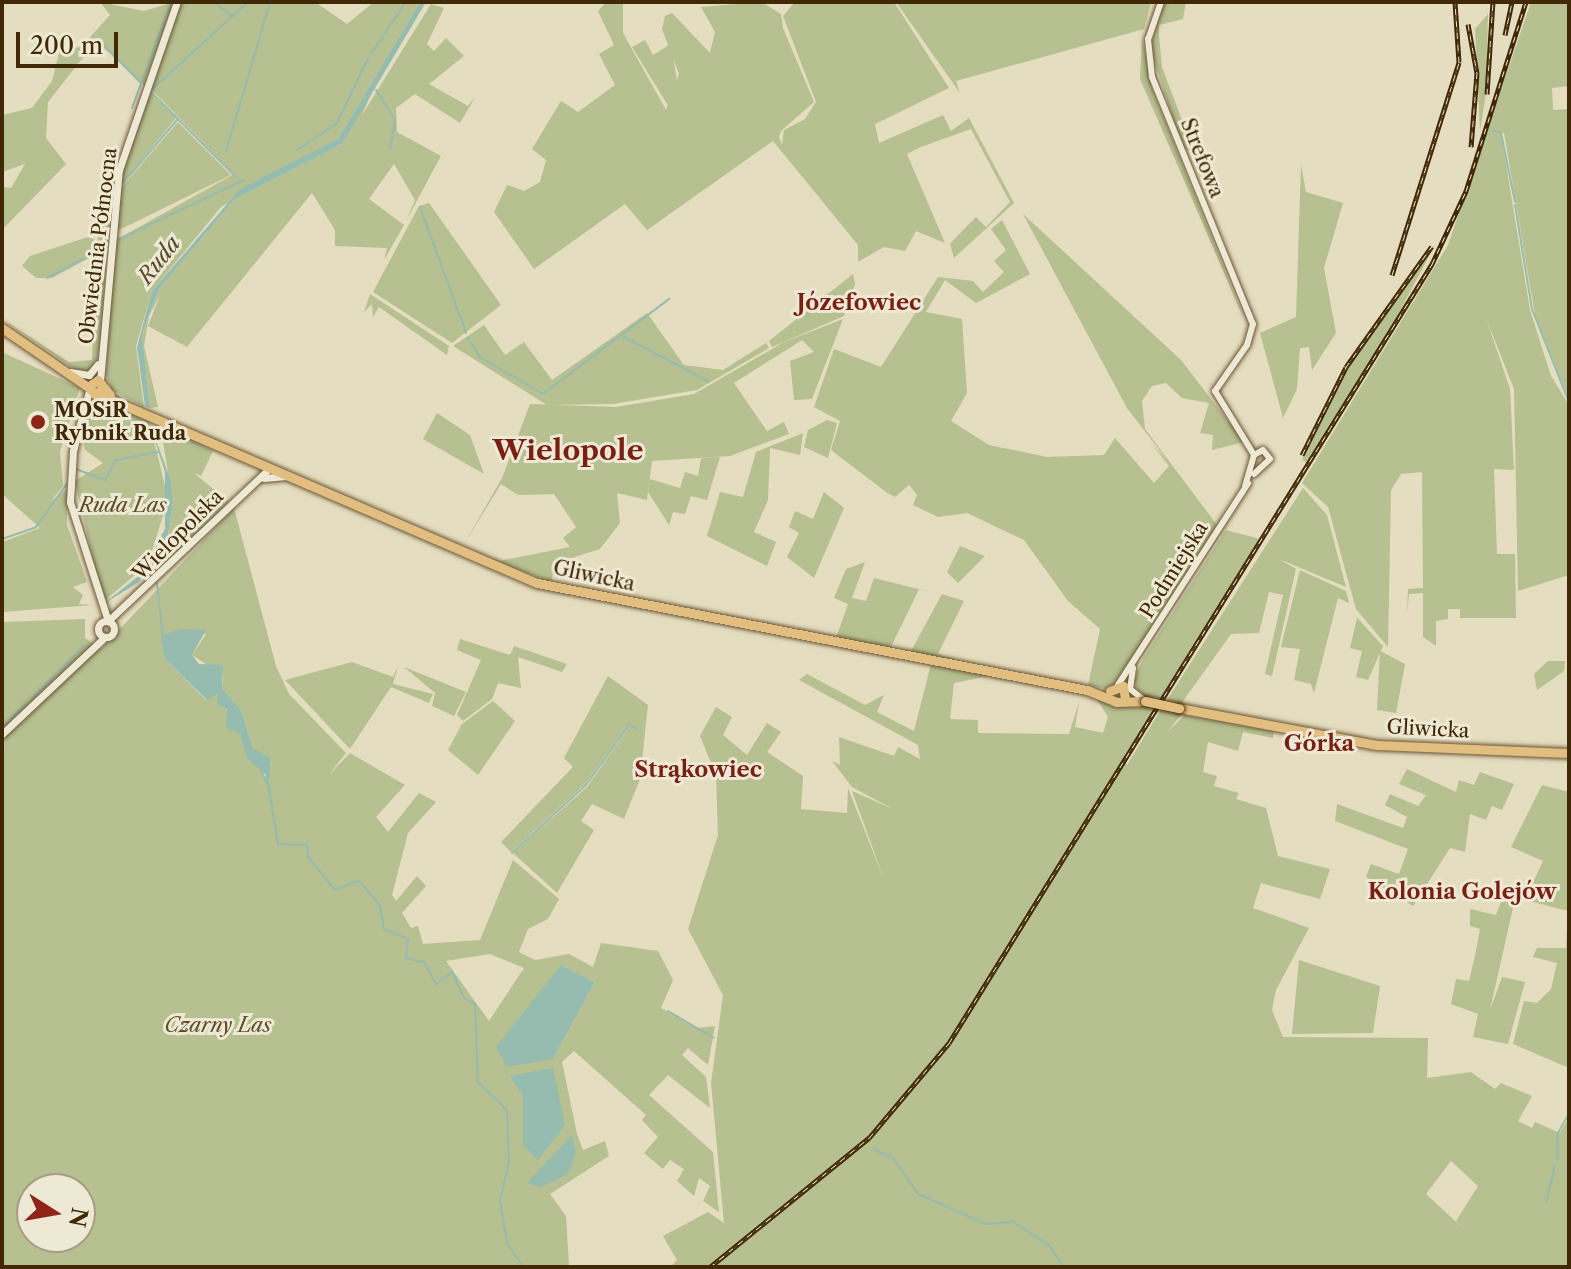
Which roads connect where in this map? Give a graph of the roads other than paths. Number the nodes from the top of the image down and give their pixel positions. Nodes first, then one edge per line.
1 (177, 2) edge
2 (1161, 2) edge
3 (2, 328) edge
4 (101, 358) junction
5 (70, 372) junction
6 (95, 387) junction
7 (115, 398) junction
8 (85, 407) junction
9 (1257, 459) joint
10 (260, 474) junction
11 (288, 476) junction
12 (105, 626) junction
13 (105, 637) junction
14 (87, 649) junction
15 (1132, 668) junction
16 (1119, 692) junction
17 (1145, 701) junction
18 (2, 734) edge
19 (1569, 753) edge

1 - 4 main road, Obwiednia Północna
2 - 9 street, Strefowa
3 - 5 main road, Gliwicka
4 - 5 main road
4 - 6 main road, Obwiednia Północna
4 - 7 main road
5 - 6 main road, Gliwicka
5 - 8 main road
6 - 7 main road, Gliwicka
6 - 8 main road, Obwiednia Północna
7 - 10 main road, Gliwicka
8 - 12 main road, Obwiednia Północna
9 - 15 street, Podmiejska
10 - 11 main road
10 - 11 main road, Gliwicka
10 - 12 main road, Wielopolska
11 - 16 main road, Gliwicka
12 - 13 main road, Obwiednia Północna
12 - 13 main road, Wielopolska
12 - 14 main road, Wielopolska
13 - 14 main road, Wielopolska
14 - 18 main road, Wielopolska
15 - 16 street, Podmiejska
15 - 17 street
16 - 17 main road, Gliwicka
17 - 19 main road, Gliwicka, bridge

